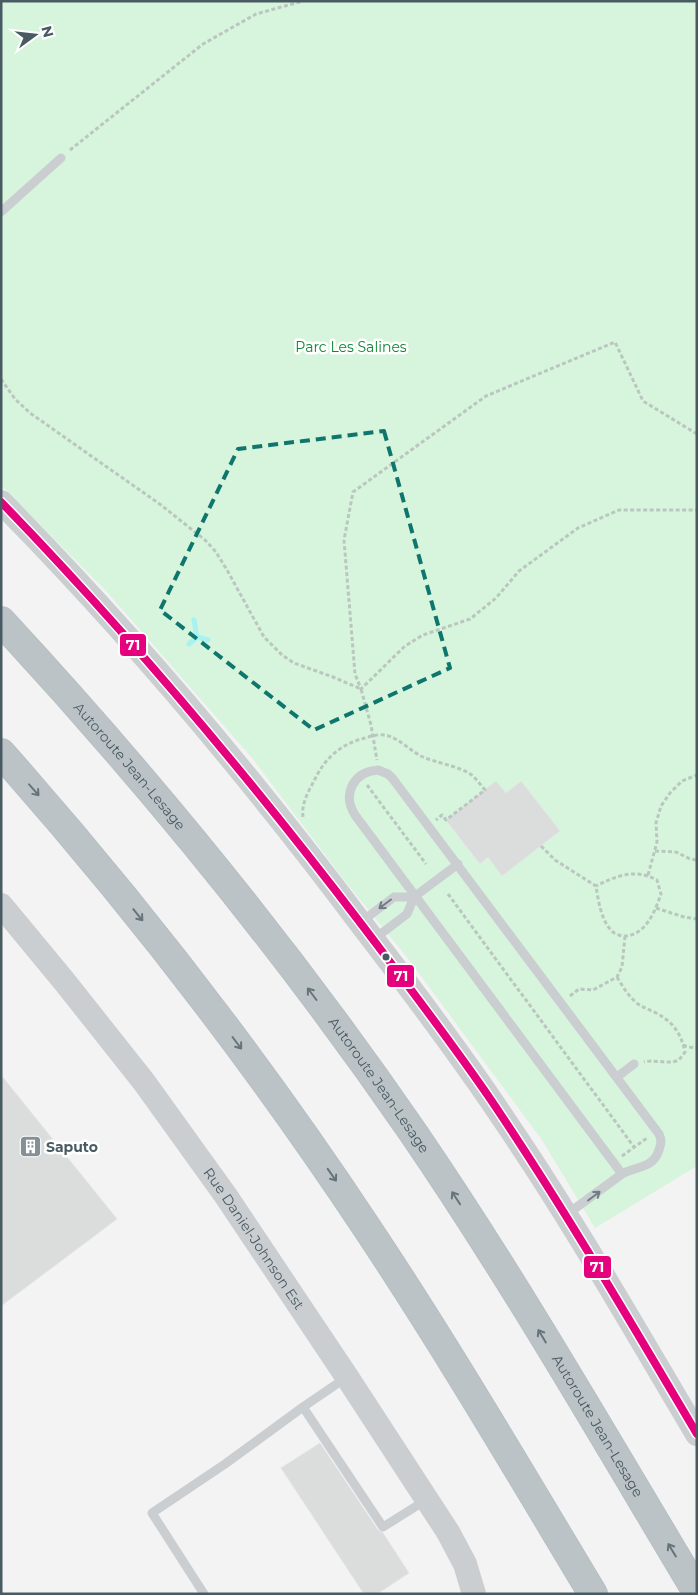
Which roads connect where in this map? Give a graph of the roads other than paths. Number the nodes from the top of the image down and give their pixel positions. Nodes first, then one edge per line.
1 (61, 158) road end
2 (1, 212) edge
3 (1, 502) edge
4 (1, 621) edge
5 (1, 754) edge
6 (458, 864) junction
7 (414, 897) junction
8 (1, 905) edge
9 (367, 931) junction
10 (634, 1064) road end
11 (617, 1077) junction
12 (622, 1174) junction
13 (566, 1216) junction
14 (347, 1377) junction
15 (303, 1407) junction
16 (697, 1434) edge
17 (426, 1499) junction
18 (697, 1592) edge
19 (204, 1594) edge
20 (474, 1594) edge
21 (593, 1594) edge

1 - 2 lane
3 - 9 street
18 -> 4 highway, Autoroute Jean-Lesage
5 -> 21 highway
6 - 7 lane
6 - 7 lane
6 - 11 lane
7 - 9 lane
7 -> 9 lane
7 - 12 lane
8 - 14 street, Rue Daniel-Johnson Est
9 - 13 street
10 - 11 lane
11 - 12 lane
13 -> 12 lane
13 - 16 street
14 - 15 lane
14 - 17 street, Rue Daniel-Johnson Est
15 - 17 lane
15 - 19 lane
17 - 20 street, Rue Daniel-Johnson Est

